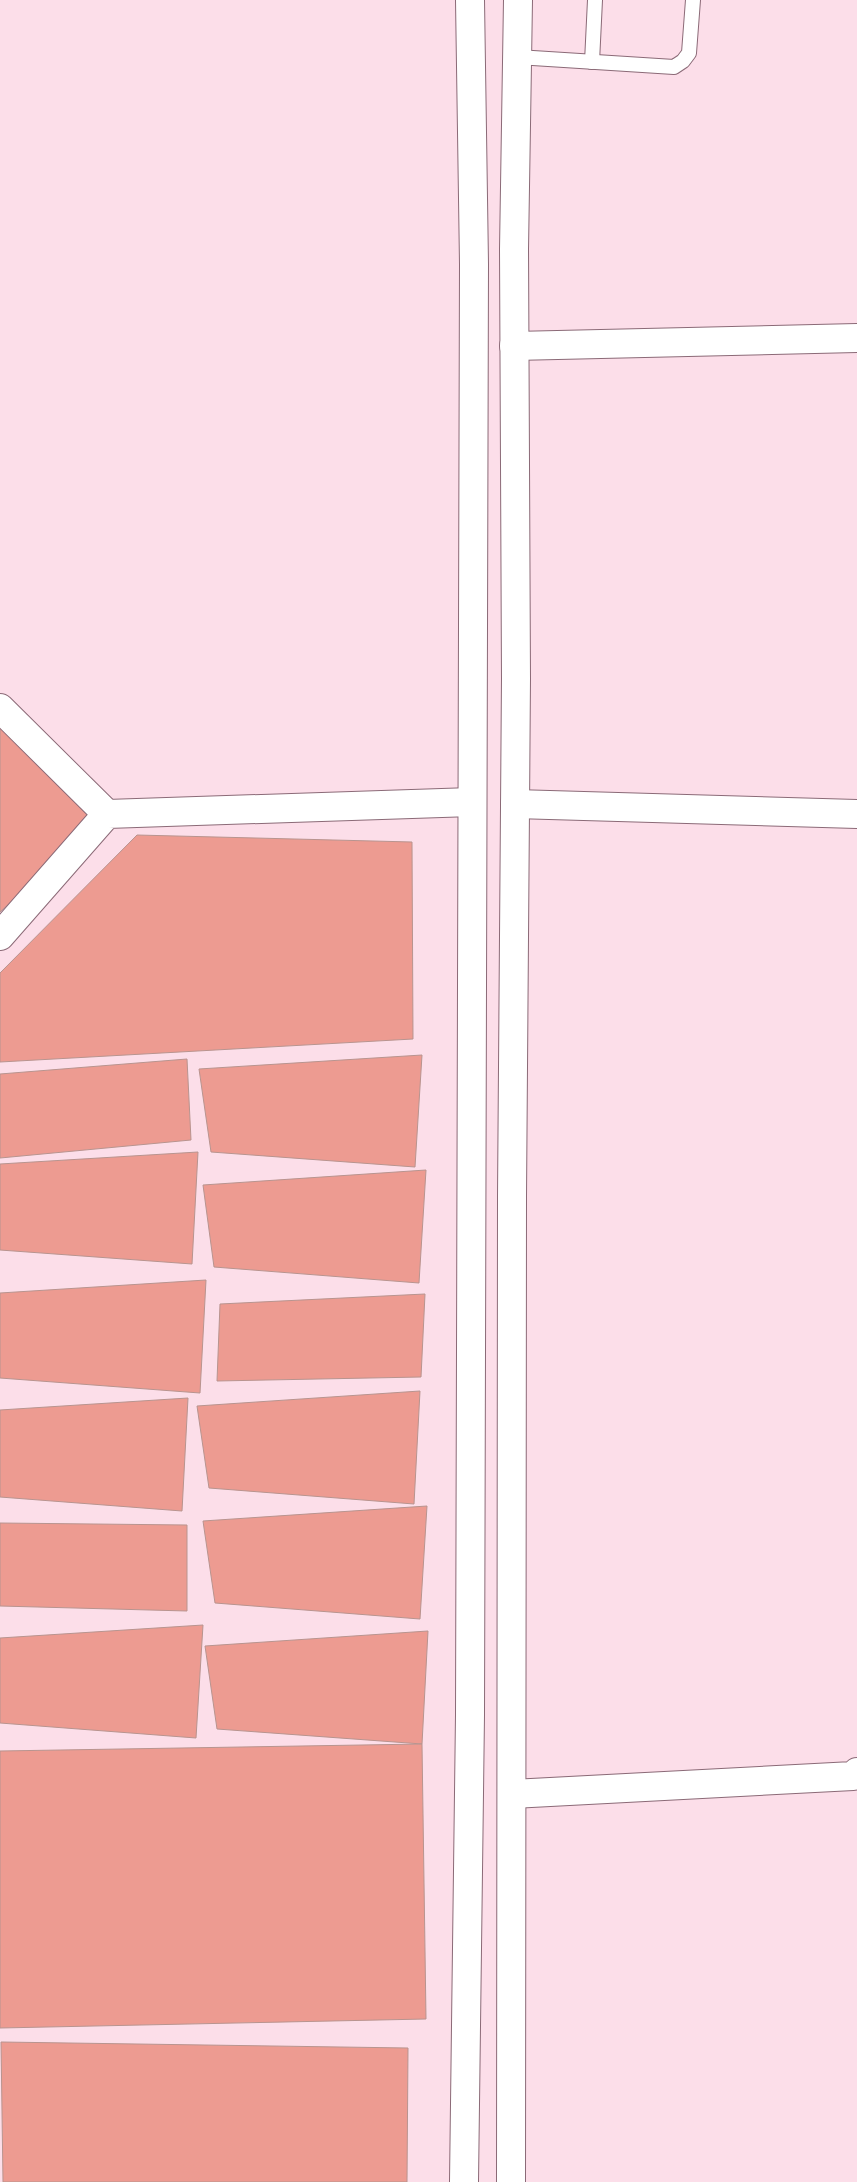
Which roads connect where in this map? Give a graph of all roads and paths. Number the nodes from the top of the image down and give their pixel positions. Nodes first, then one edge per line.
1 (470, 0) edge
2 (518, 0) edge
3 (595, 0) edge
4 (693, 0) edge
5 (517, 57) junction
6 (592, 62) junction
7 (857, 338) edge
8 (514, 346) junction
9 (0, 708) edge
10 (472, 802) junction
11 (515, 804) junction
12 (106, 814) junction
13 (857, 814) edge
14 (0, 936) edge
15 (857, 1772) edge
16 (512, 1794) junction
17 (464, 2182) edge
18 (511, 2182) edge

1 - 10 street
2 - 5 street
3 - 6 lane
4 - 6 lane
5 - 6 lane
5 - 8 street
7 - 8 street
8 - 11 street
9 - 12 street
10 - 12 street
10 - 17 street
11 - 13 street
11 - 16 street
12 - 14 street
15 - 16 street
16 - 18 street

